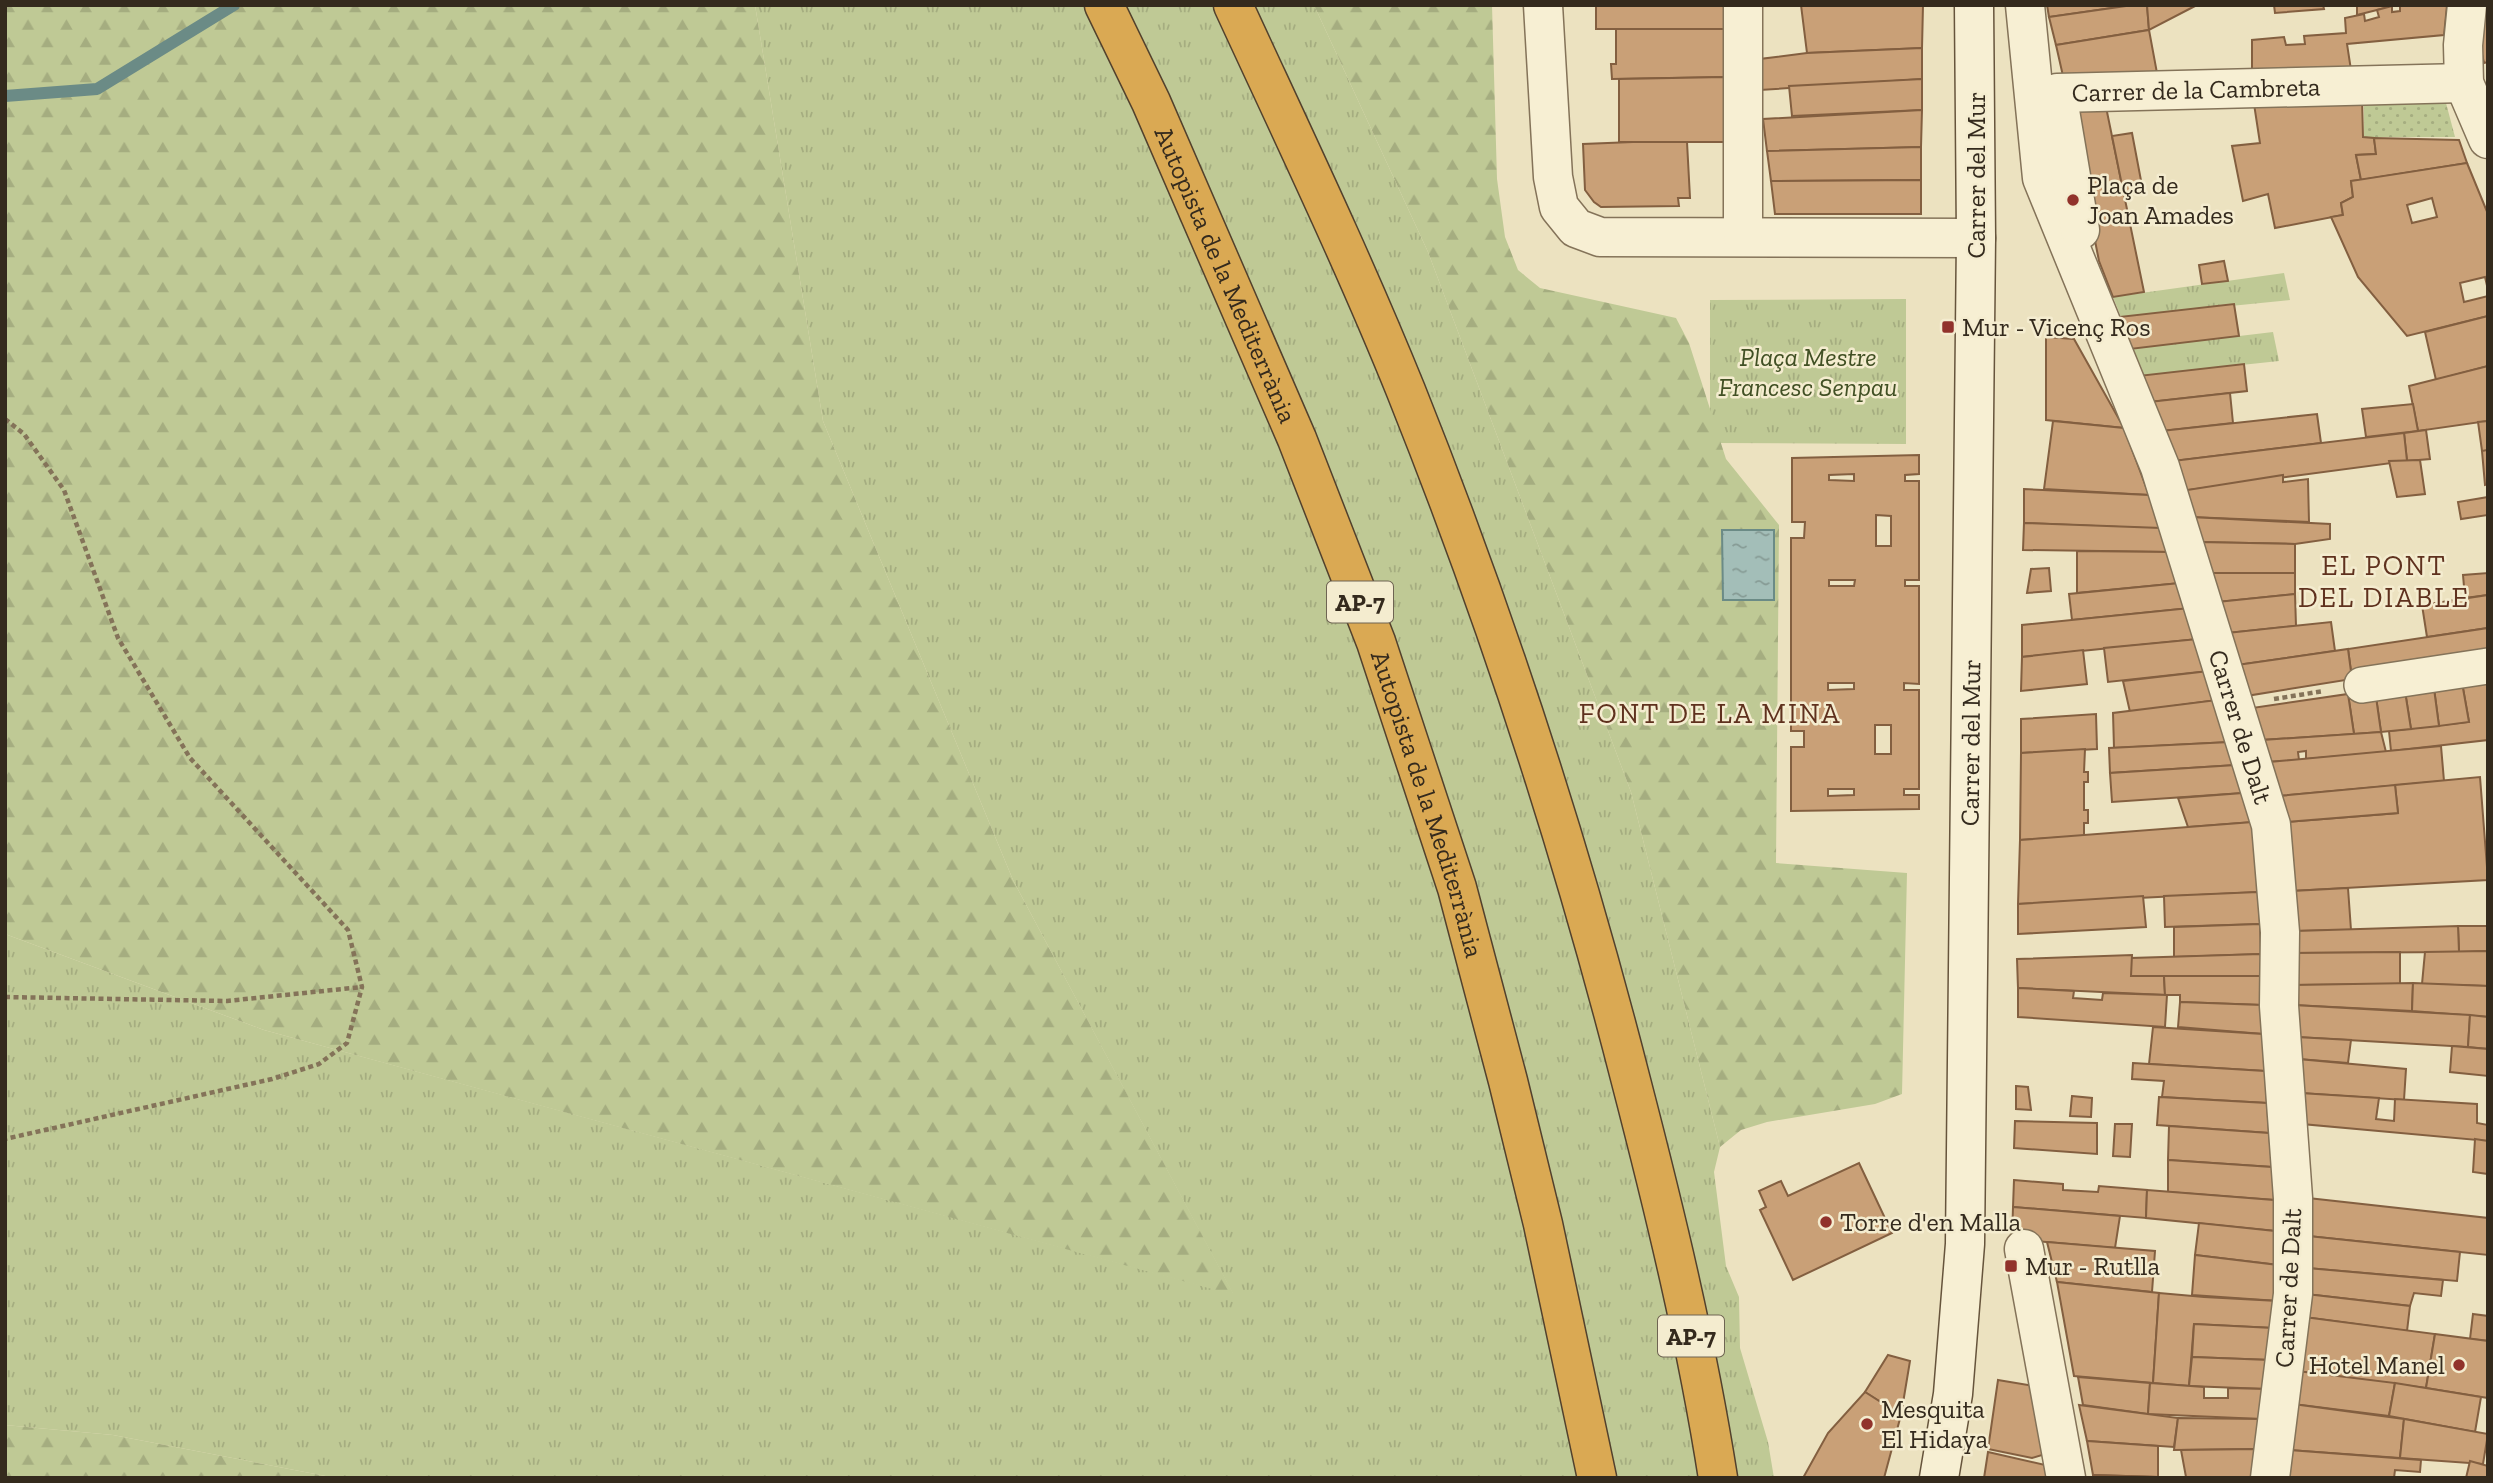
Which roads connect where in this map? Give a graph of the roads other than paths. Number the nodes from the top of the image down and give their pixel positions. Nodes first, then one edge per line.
1 (1104, 5) edge
2 (1233, 5) edge
3 (1543, 5) edge
4 (1743, 5) edge
5 (1973, 5) edge
6 (2025, 5) edge
7 (2468, 5) edge
8 (2464, 83) junction
9 (2488, 139) edge
10 (1743, 236) junction
11 (1976, 238) junction
12 (2095, 304) junction
13 (2488, 666) edge
14 (2362, 685) road end
15 (2024, 1248) dead end
16 (1597, 1478) edge
17 (1718, 1478) edge
18 (1939, 1478) edge
19 (2066, 1478) edge
20 (2270, 1478) edge

1 - 16 highway, Autopista de la Mediterrània / AP-7
2 - 17 highway, AP-7
3 - 10 street
4 - 10 street
5 - 11 street, Carrer del Mur
6 - 12 street, Carrer de Dalt
7 - 8 street
8 - 9 street
8 - 12 street, Carrer de la Cambreta
10 - 11 street
11 - 18 street, Carrer del Mur
12 - 20 street, Carrer de Dalt
13 - 14 street
15 - 19 street

